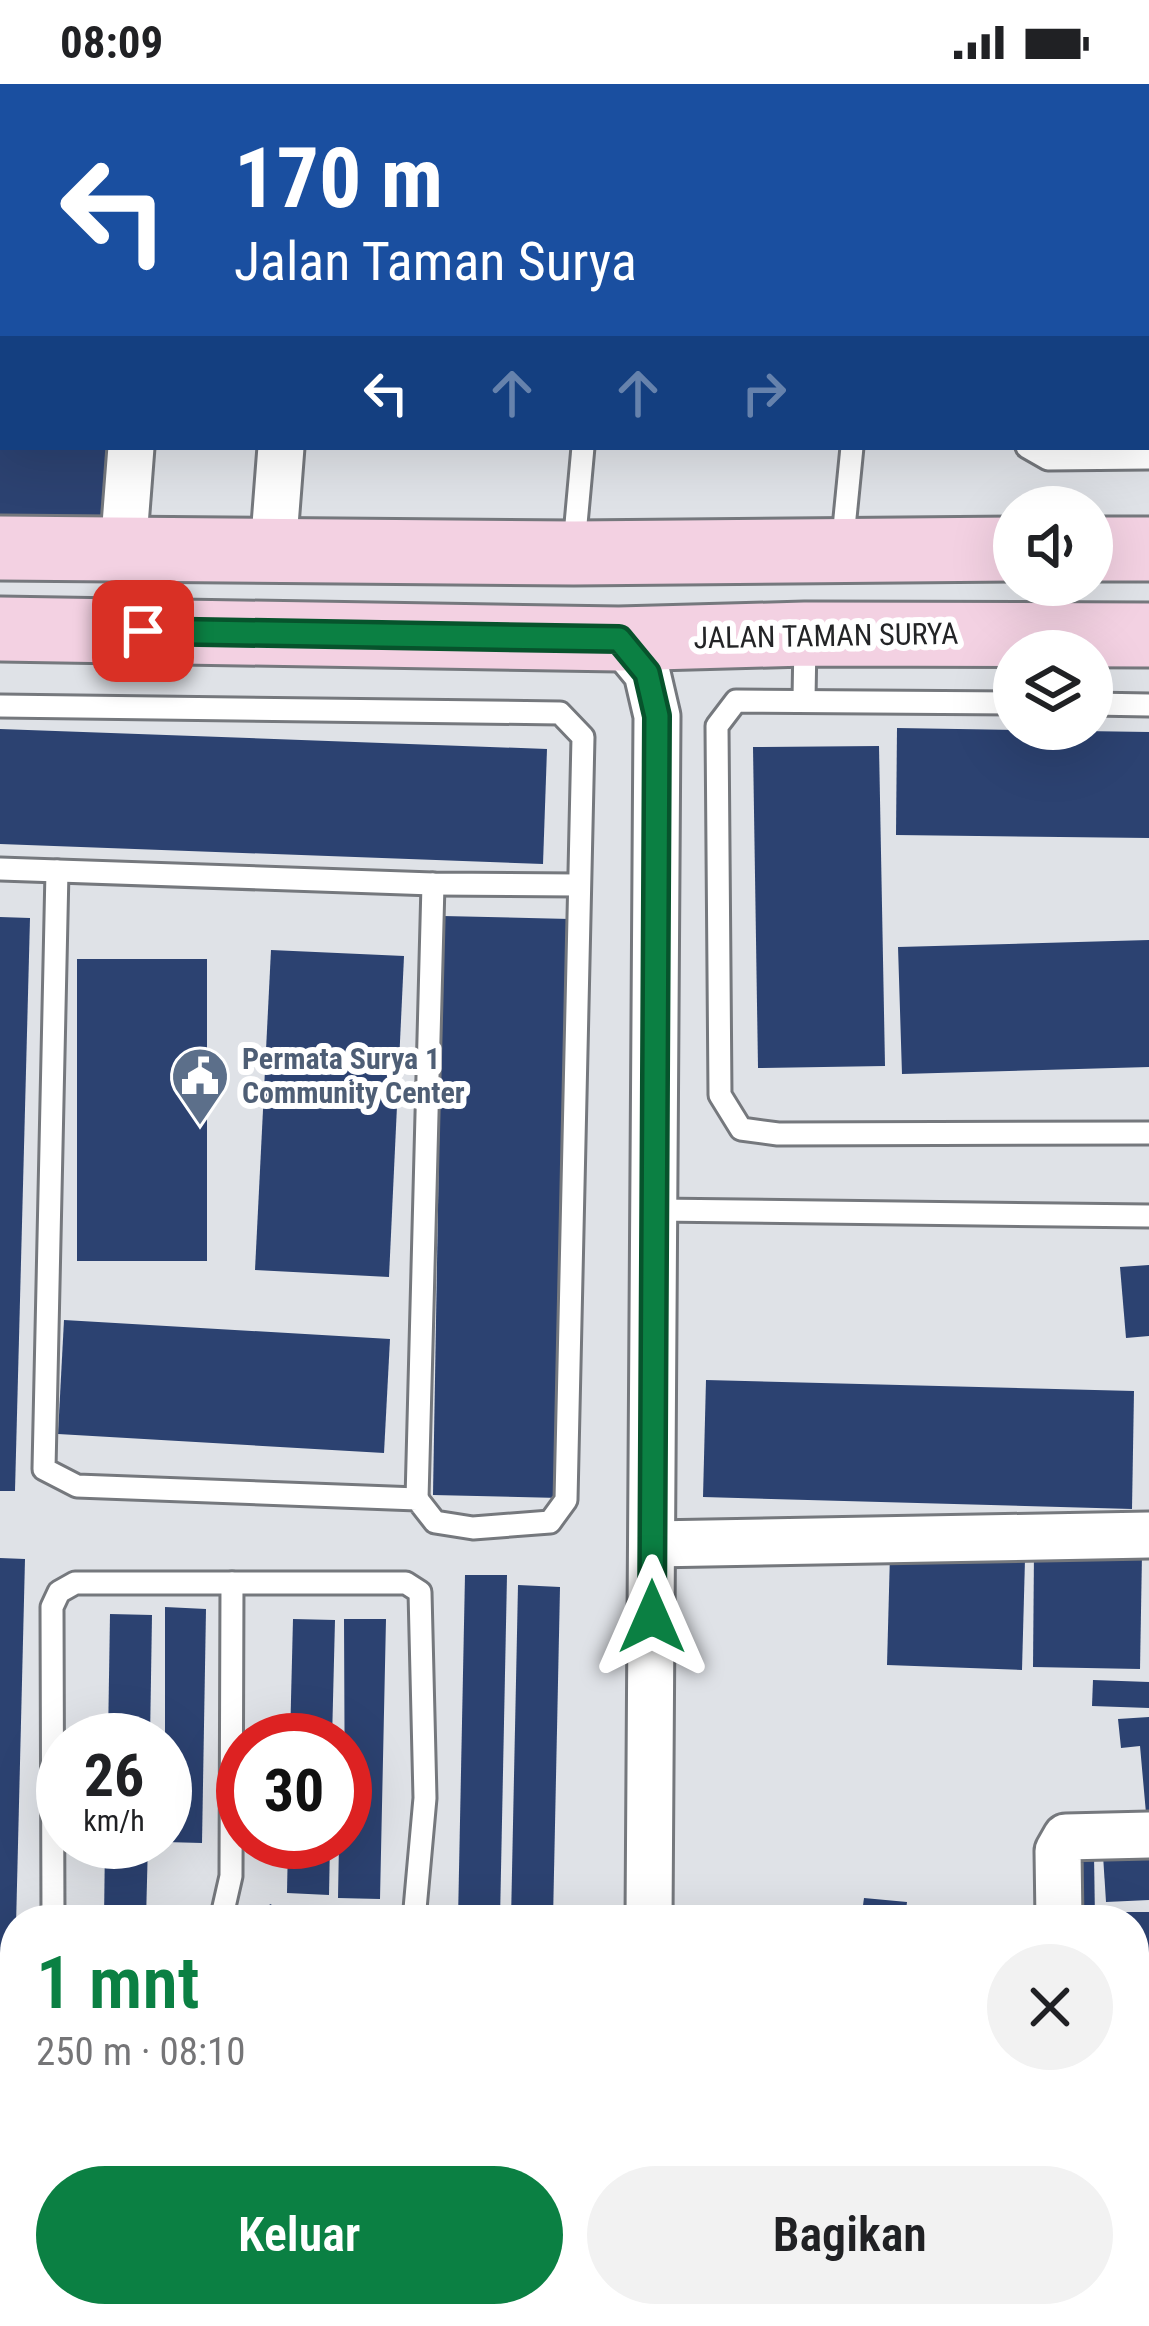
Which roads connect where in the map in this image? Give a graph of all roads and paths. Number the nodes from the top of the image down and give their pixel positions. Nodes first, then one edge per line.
1 (130, 450) edge
2 (281, 450) edge
3 (583, 450) edge
4 (852, 450) edge
5 (1032, 450) edge
6 (1149, 458) edge
7 (0, 548) edge
8 (842, 549) junction
9 (993, 549) edge
10 (1113, 549) edge
11 (1149, 549) edge
12 (123, 551) junction
13 (273, 551) junction
14 (574, 553) junction
15 (0, 628) edge
16 (805, 634) junction
17 (1149, 635) edge
18 (619, 639) junction
19 (804, 699) junction
20 (993, 703) edge
21 (1113, 704) edge
22 (1149, 705) edge
23 (0, 706) edge
24 (0, 869) edge
25 (57, 871) junction
26 (433, 884) junction
27 (577, 885) junction
28 (1149, 1133) edge
29 (656, 1210) junction
30 (1149, 1216) edge
31 (417, 1499) junction
32 (1149, 1535) edge
33 (652, 1544) junction
34 (232, 1583) junction
35 (1149, 1835) edge
36 (53, 1905) edge
37 (224, 1905) edge
38 (415, 1905) edge
39 (649, 1905) edge
40 (1059, 1905) edge

1 - 12 street
2 - 13 street
3 - 14 lane
4 - 8 lane
5 - 6 lane
7 - 12 street
8 - 9 street
8 - 14 street
10 - 11 street
12 - 13 street
13 - 14 street
15 - 18 street, JALAN TAMAN SURYA
16 - 17 street, JALAN TAMAN SURYA
16 - 18 street, JALAN TAMAN SURYA
16 - 19 lane
18 - 29 street
19 - 20 lane
19 - 28 lane
21 - 22 lane
23 - 27 lane
24 - 25 lane
25 - 26 lane
25 - 31 lane
26 - 27 lane
26 - 31 lane
27 - 31 lane
29 - 30 lane
29 - 33 street
32 - 33 street
33 - 39 street
34 - 36 lane
34 - 37 lane
34 - 38 lane
35 - 40 street

